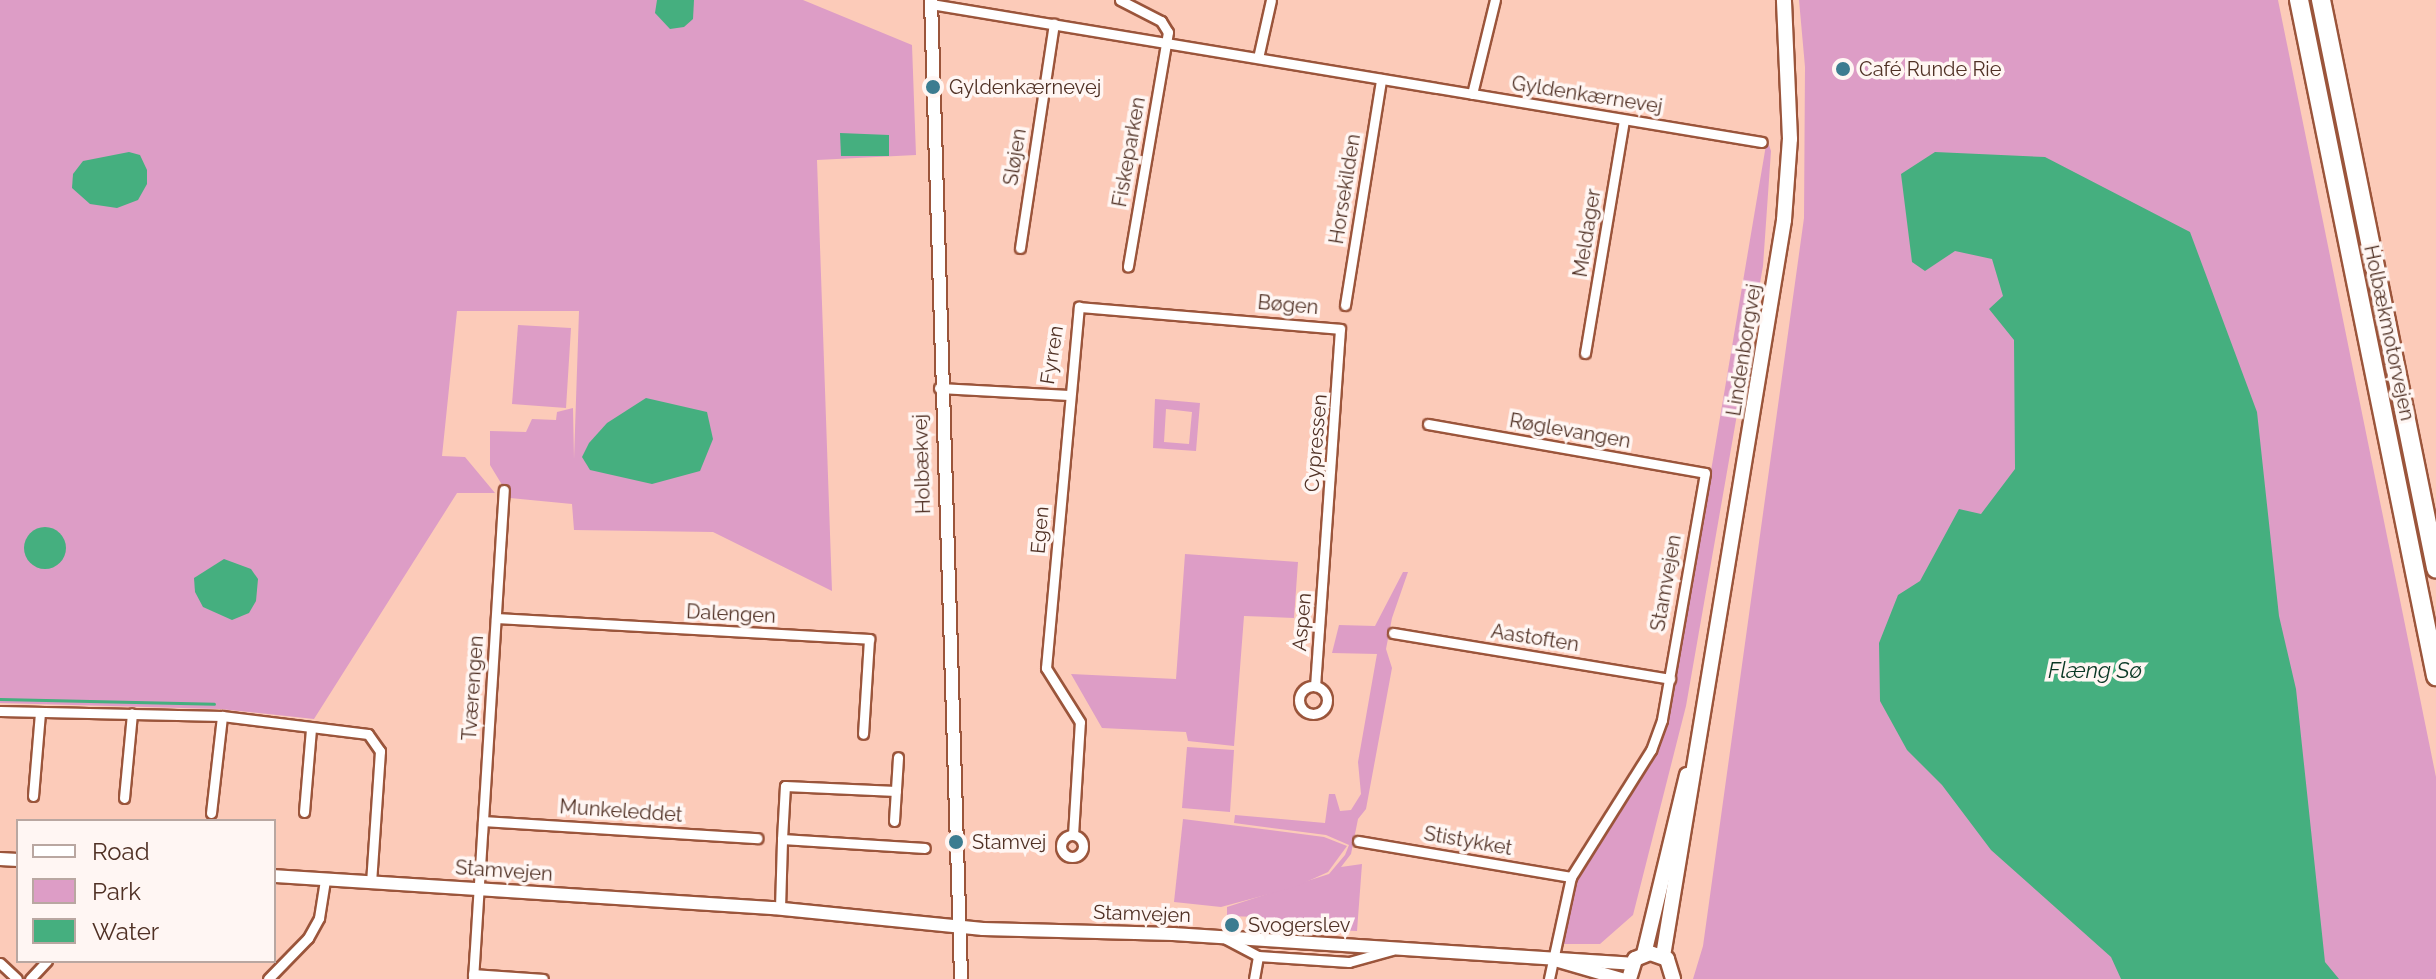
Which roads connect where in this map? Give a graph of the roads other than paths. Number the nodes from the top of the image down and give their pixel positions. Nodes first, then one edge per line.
1 (1120, 0) edge
2 (1139, 0) edge
3 (1271, 0) edge
4 (1495, 0) edge
5 (1784, 0) edge
6 (2299, 0) edge
7 (2321, 0) edge
8 (931, 2) edge
9 (1134, 10) junction
10 (1054, 24) junction
11 (1166, 43) junction
12 (1258, 58) junction
13 (1381, 79) junction
14 (1472, 94) junction
15 (1624, 120) junction
16 (1762, 142) dead end
17 (1020, 248) dead end
18 (1128, 267) dead end
19 (1345, 305) dead end
20 (1143, 311) joint
21 (1340, 329) joint
22 (1585, 353) dead end
23 (939, 388) junction
24 (1069, 395) junction
25 (1428, 424) dead end
26 (1705, 473) joint
27 (504, 490) dead end
28 (1325, 561) joint
29 (2436, 568) edge
30 (496, 618) junction
31 (1393, 633) dead end
32 (2436, 676) edge
33 (1670, 679) junction
34 (1315, 686) dead end
35 (1705, 704) junction
36 (0, 711) edge
37 (40, 712) junction
38 (132, 713) junction
39 (222, 716) junction
40 (311, 728) junction
41 (863, 734) dead end
42 (898, 757) dead end
43 (896, 791) junction
44 (33, 796) dead end
45 (124, 798) dead end
46 (304, 812) dead end
47 (211, 813) dead end
48 (483, 821) junction
49 (894, 821) dead end
50 (1073, 835) dead end
51 (757, 838) dead end
52 (782, 839) junction
53 (1358, 841) dead end
54 (925, 848) dead end
55 (276, 876) edge
56 (1571, 877) junction
57 (325, 879) junction
58 (371, 882) junction
59 (479, 889) junction
60 (780, 908) junction
61 (960, 927) junction
62 (1223, 938) junction
63 (1395, 949) junction
64 (1644, 954) junction
65 (1258, 956) junction
66 (1663, 956) junction
67 (1552, 959) junction
68 (0, 963) edge
69 (45, 963) edge
70 (1632, 964) junction
71 (473, 977) edge
72 (17, 979) edge
73 (30, 979) edge
74 (268, 979) edge
75 (543, 979) edge
76 (961, 979) edge
77 (1254, 979) edge
78 (1549, 979) edge
79 (1621, 979) edge
80 (1629, 979) edge
81 (1673, 979) edge

1 - 9 street
2 - 9 street
3 - 12 street
4 - 14 street
5 - 35 main road, Lindenborgvej
6 - 32 highway, Holbækmotorvejen
7 - 29 highway, Holbækmotorvejen
8 - 10 street, Gyldenkærnevej
8 - 23 street, Holbækvej
9 - 11 street
10 - 11 street, Gyldenkærnevej
10 - 17 street, Sløjen
11 - 12 street, Gyldenkærnevej
11 - 18 street, Fiskeparken
12 - 13 street, Gyldenkærnevej
13 - 14 street, Gyldenkærnevej
13 - 19 street, Horsekilden
14 - 15 street, Gyldenkærnevej
15 - 16 street, Gyldenkærnevej
15 - 22 street, Meldager
20 - 21 street, Bøgen
20 - 24 street, Fyrren
21 - 28 street, Cypressen
23 - 24 street, Fyrren
23 - 61 street, Holbækvej
24 - 50 street, Egen
25 - 26 street, Røglevangen
26 - 33 street, Stamvejen
27 - 30 street, Tværengen
28 - 34 street, Aspen
30 - 41 street, Dalengen
30 - 48 street, Tværengen
31 - 33 street, Aastoften
33 - 56 street, Stamvejen
35 - 64 main road, Lindenborgvej
35 - 66 main road, Lindenborgvej
36 - 37 street
37 - 38 street
37 - 44 street
38 - 39 street
38 - 45 street
39 - 40 street
39 - 47 street
40 - 46 street
40 - 58 street
42 - 43 street
43 - 49 street
43 - 52 street
48 - 51 street, Munkeleddet
48 - 59 street, Tværengen
52 - 54 street
52 - 60 street
53 - 56 street, Stistykket
55 - 57 street, Stamvejen
56 - 67 street, Stamvejen
57 - 58 street, Stamvejen
57 - 74 street
58 - 59 street, Stamvejen
59 - 60 street, Stamvejen
59 - 71 street, Tværengen
60 - 61 street, Stamvejen
61 - 62 street, Stamvejen
61 - 76 street, Holbækvej
62 - 63 street, Stamvejen
62 - 65 street
63 - 65 street
63 - 67 street, Stamvejen
64 - 66 main road
64 - 70 main road
65 - 77 street
66 - 81 main road
67 - 70 street, Stamvejen
67 - 78 street, Stamvejen
67 - 79 street, Stamvejen
68 - 72 street
69 - 73 street
70 - 80 main road
71 - 75 street

